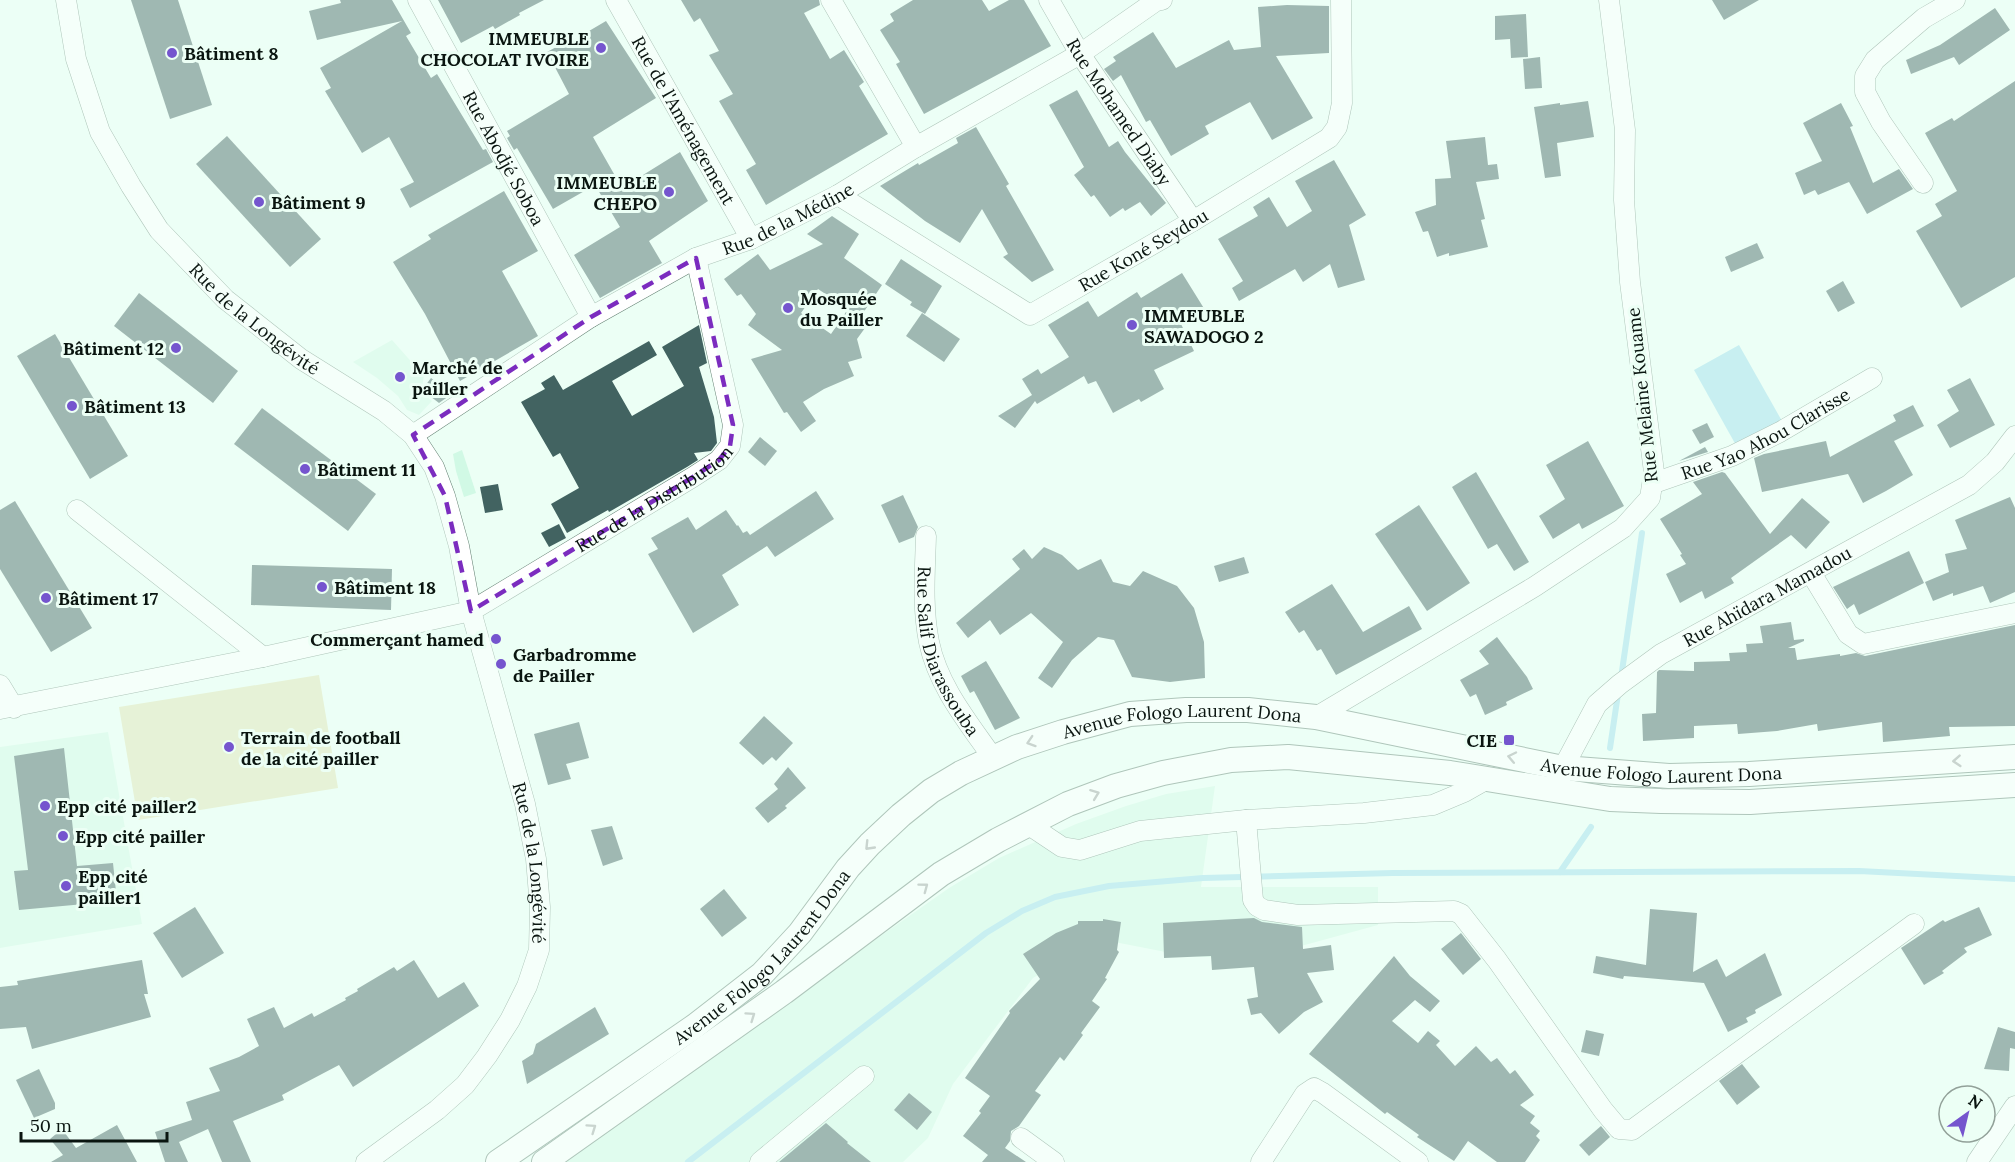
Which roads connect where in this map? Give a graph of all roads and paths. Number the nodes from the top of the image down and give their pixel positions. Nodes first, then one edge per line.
1 (66, 0) edge
2 (418, 0) edge
3 (616, 0) edge
4 (831, 0) edge
5 (1049, 0) edge
6 (1158, 0) edge
7 (1341, 0) edge
8 (1609, 0) edge
9 (1955, 0) edge
10 (1080, 54) junction
11 (916, 147) junction
12 (1923, 183) dead end
13 (838, 195) junction
14 (1193, 220) junction
15 (751, 239) junction
16 (696, 258) junction
17 (591, 316) junction
18 (1872, 378) dead end
19 (413, 435) junction
20 (2015, 436) edge
21 (1654, 483) junction
22 (77, 510) dead end
23 (927, 536) dead end
24 (1811, 573) junction
25 (471, 611) junction
26 (2015, 613) edge
27 (263, 657) junction
28 (0, 685) edge
29 (7, 708) edge
30 (1316, 717) junction
31 (2015, 757) edge
32 (993, 758) junction
33 (1487, 779) junction
34 (1560, 779) junction
35 (2015, 784) edge
36 (1246, 820) junction
37 (1029, 825) junction
38 (1914, 924) dead end
39 (864, 1076) dead end
40 (2015, 1106) edge
41 (1021, 1138) dead end
42 (366, 1162) edge
43 (498, 1162) edge
44 (544, 1162) edge
45 (760, 1162) edge
46 (1054, 1162) edge
47 (1261, 1162) edge
48 (1418, 1162) edge
49 (1977, 1162) edge

1 - 19 street, Rue de la Longévité
2 - 17 street, Rue Abodjé Soboa
3 - 15 street, Rue de l'Aménagement
4 - 11 street
5 - 10 street, Rue Mohamed Diaby
6 - 10 street, Rue de la Médine
7 - 14 street, Rue Koné Seydou
8 - 21 street, Rue Melaine Kouame
9 - 12 street
10 - 11 street, Rue de la Médine
10 - 14 street, Rue Mohamed Diaby
11 - 13 street, Rue de la Médine
13 - 14 street, Rue Koné Seydou
13 - 15 street, Rue de la Médine
15 - 16 street, Rue de la Médine
16 - 17 street, Rue de la Médine
16 - 25 street, Rue de la Distribution
17 - 19 street, Rue de la Médine
18 - 21 street, Rue Yao Ahou Clarisse
19 - 25 street, Rue de la Longévité
20 - 24 street, Rue Ahïdara Mamadou
21 - 30 street, Rue Melaine Kouame
22 - 27 street
23 - 32 street, Rue Salif Diarassouba
24 - 26 street
24 - 34 street, Rue Ahïdara Mamadou
25 - 27 street
25 - 42 street, Rue de la Longévité
27 - 29 street
28 - 29 street
30 -> 32 main road, Avenue Fologo Laurent Dona
34 -> 30 main road, Avenue Fologo Laurent Dona
31 -> 34 main road, Avenue Fologo Laurent Dona
32 -> 43 main road, Avenue Fologo Laurent Dona
33 - 34 main road, Avenue Fologo Laurent Dona
33 - 36 street
37 -> 33 main road, Avenue Fologo Laurent Dona
34 - 35 main road, Avenue Fologo Laurent Dona
36 - 37 street
36 - 38 street
44 -> 37 main road, Avenue Fologo Laurent Dona
39 - 45 street
40 - 49 street
41 - 46 street
47 - 48 street

